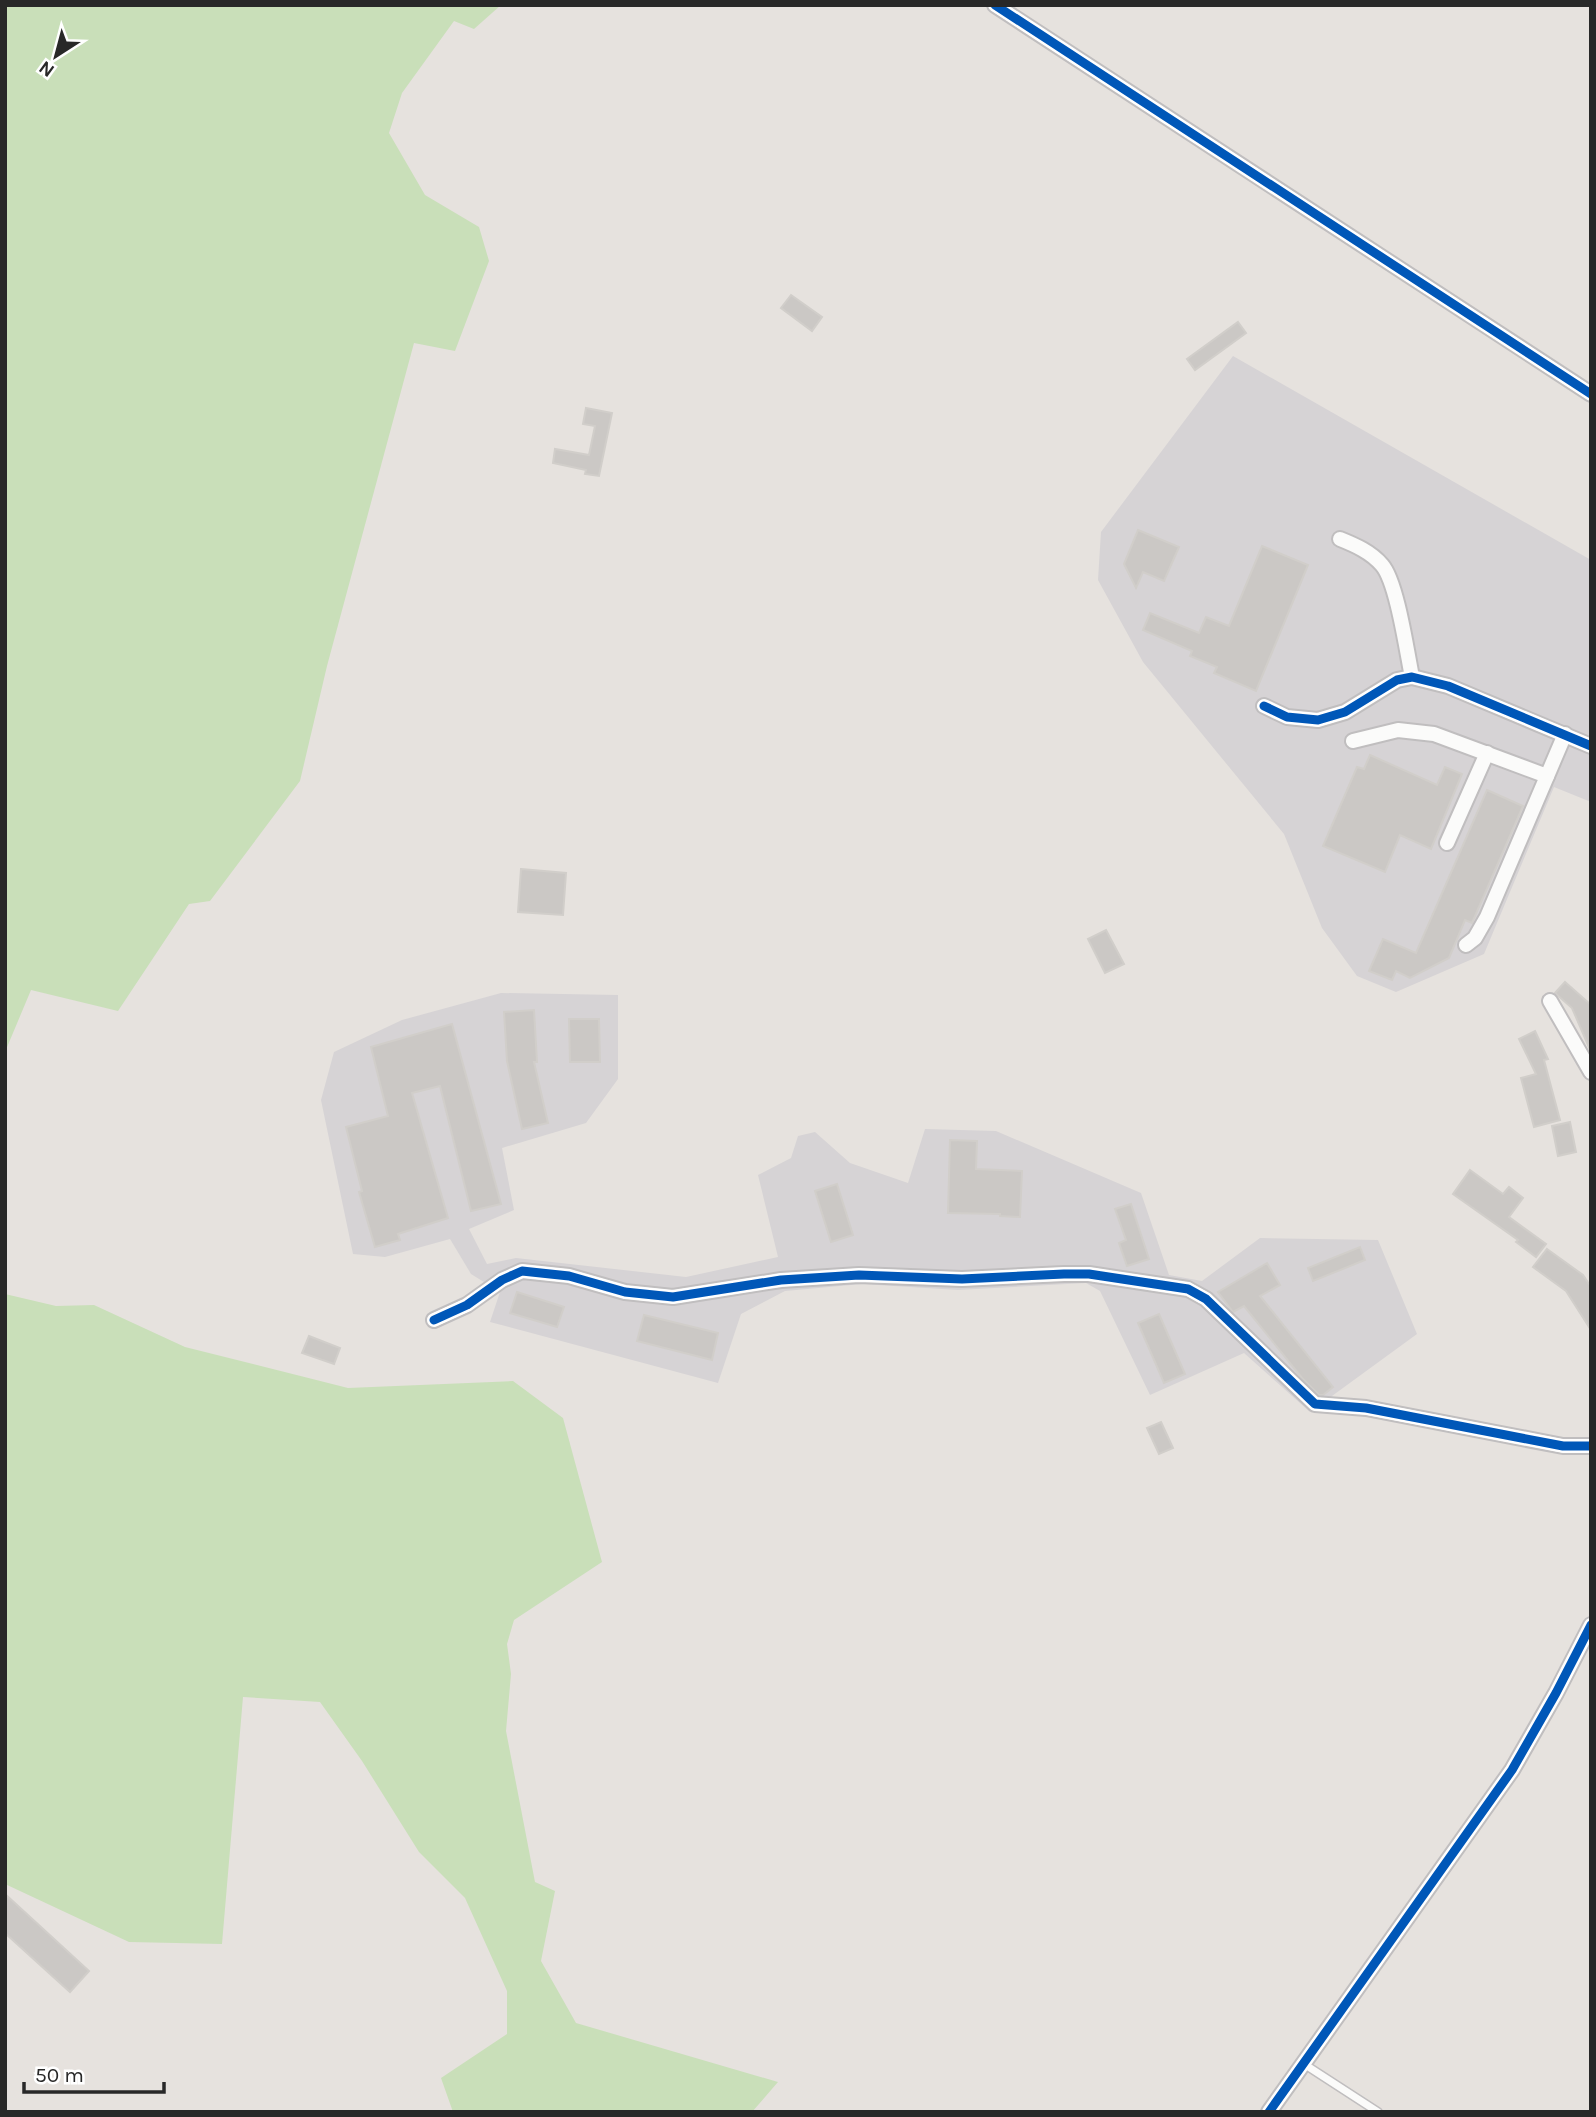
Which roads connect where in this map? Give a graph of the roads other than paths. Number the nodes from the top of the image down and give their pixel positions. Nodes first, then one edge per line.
1 (995, 5) edge
2 (1591, 394) edge
3 (1340, 539) dead end
4 (1412, 677) junction
5 (1264, 706) dead end
6 (1565, 734) junction
7 (1353, 741) dead end
8 (1591, 746) edge
9 (1487, 753) junction
10 (1547, 776) junction
11 (1447, 843) dead end
12 (1466, 945) dead end
13 (1550, 1001) dead end
14 (1591, 1073) edge
15 (434, 1320) dead end
16 (1591, 1446) edge
17 (1591, 1625) edge
18 (1303, 2063) junction
19 (1269, 2112) edge
20 (1378, 2112) edge

1 - 2 street
3 - 4 street
4 - 5 street
4 - 6 street
6 - 8 street
6 - 10 street
7 - 9 street
9 - 10 street
9 - 11 street
10 - 12 street
13 - 14 street
15 - 16 street
17 - 18 street
18 - 19 street
18 - 20 lane

